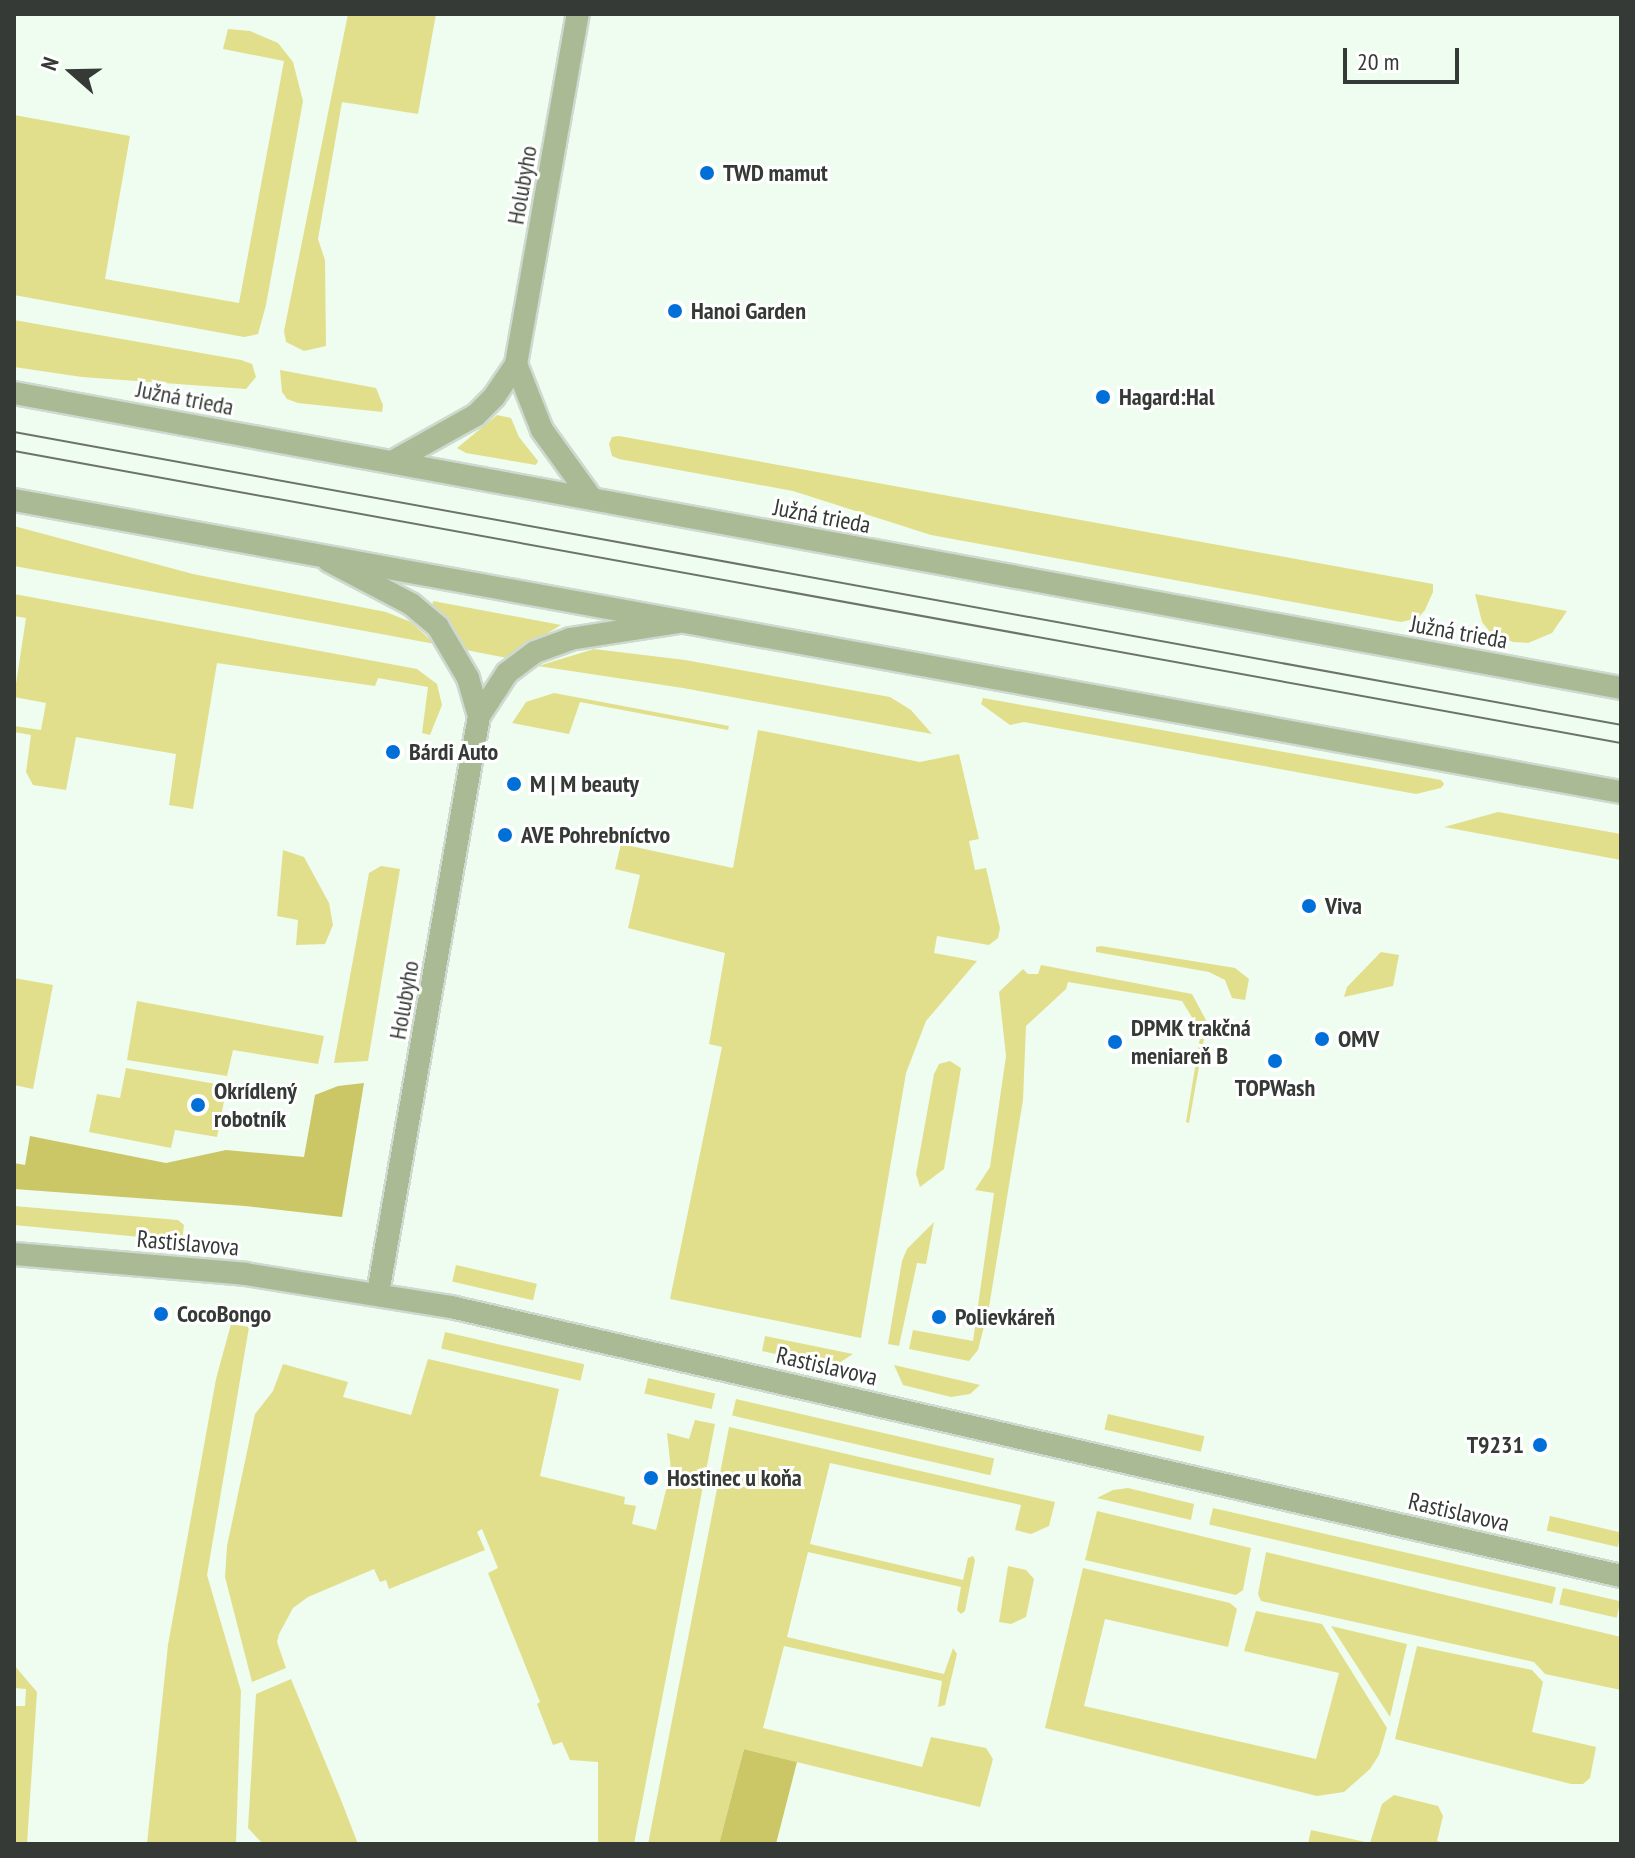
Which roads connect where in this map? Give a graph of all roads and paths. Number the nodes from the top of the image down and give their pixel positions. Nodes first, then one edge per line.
1 (578, 14) edge
2 (516, 364) junction
3 (14, 393) edge
4 (392, 462) junction
5 (592, 499) junction
6 (14, 500) edge
7 (322, 557) junction
8 (682, 622) junction
9 (1621, 688) edge
10 (479, 716) junction
11 (1621, 792) edge
12 (14, 1254) edge
13 (378, 1293) junction
14 (1621, 1576) edge

1 - 2 street, Holubyho
2 - 4 street
2 - 5 street
3 - 4 street, Južná trieda
4 - 5 street, Južná trieda
5 - 9 street, Južná trieda
6 - 7 street
7 - 8 street
7 - 10 street
8 - 10 street
8 - 11 street
10 - 13 street, Holubyho
12 - 13 street, Rastislavova
13 - 14 street, Rastislavova

